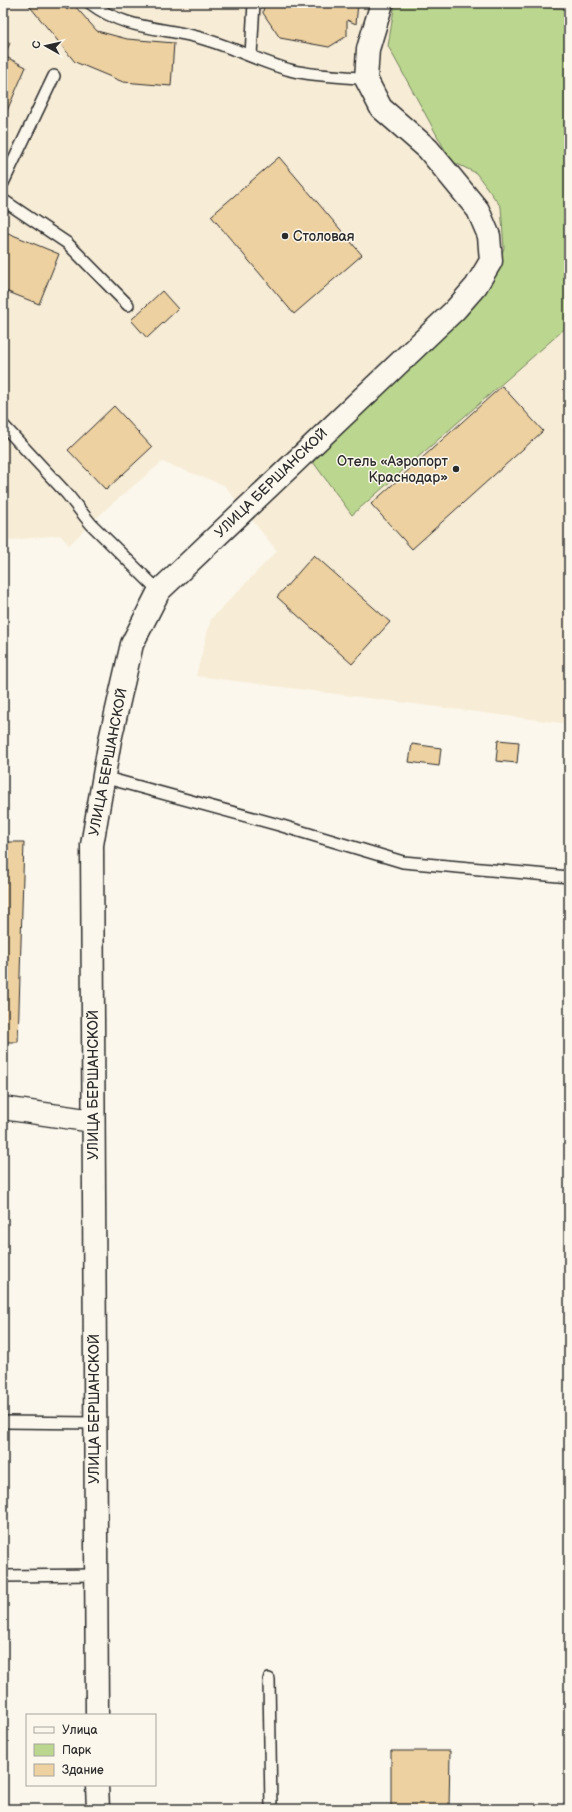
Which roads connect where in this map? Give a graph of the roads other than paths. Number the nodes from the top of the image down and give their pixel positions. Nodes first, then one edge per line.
1 (90, 3) edge
2 (254, 3) edge
3 (382, 3) edge
4 (251, 56) junction
5 (54, 76) dead end
6 (366, 78) junction
7 (3, 183) edge
8 (3, 200) edge
9 (128, 305) dead end
10 (3, 425) edge
11 (159, 591) junction
12 (103, 777) junction
13 (569, 876) edge
14 (3, 1108) edge
15 (93, 1121) junction
16 (3, 1422) edge
17 (94, 1423) junction
18 (95, 1575) junction
19 (3, 1576) edge
20 (269, 1679) dead end
21 (97, 1714) edge
22 (97, 1786) edge
23 (98, 1809) edge
24 (271, 1809) edge

1 - 4 lane
2 - 4 lane
3 - 6 street
4 - 6 lane
5 - 7 lane
6 - 11 street, УЛИЦА БЕРШАНСКОЙ
8 - 9 lane
10 - 11 lane
11 - 12 street, УЛИЦА БЕРШАНСКОЙ
12 - 13 lane
12 - 15 street, УЛИЦА БЕРШАНСКОЙ
14 - 15 street
15 - 17 street, УЛИЦА БЕРШАНСКОЙ
16 - 17 lane
17 - 18 street, УЛИЦА БЕРШАНСКОЙ
18 - 19 lane
18 - 21 street, УЛИЦА БЕРШАНСКОЙ
20 - 24 lane
22 - 23 street

